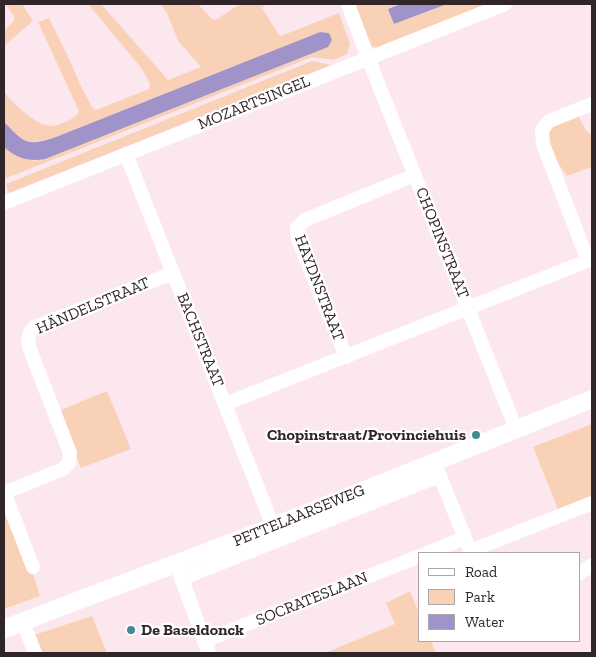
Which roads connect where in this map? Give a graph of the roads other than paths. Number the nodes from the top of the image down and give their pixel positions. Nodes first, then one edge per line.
1 (348, 4) edge
2 (505, 4) edge
3 (368, 58) junction
4 (592, 104) edge
5 (126, 154) junction
6 (415, 175) junction
7 (4, 203) edge
8 (590, 260) edge
9 (173, 273) junction
10 (468, 308) junction
11 (346, 357) junction
12 (592, 399) edge
13 (225, 404) junction
14 (516, 429) junction
15 (437, 470) junction
16 (4, 492) edge
17 (592, 503) edge
18 (272, 527) junction
19 (469, 547) edge
20 (434, 552) edge
21 (418, 557) edge
22 (592, 565) edge
23 (34, 567) dead end
24 (179, 572) junction
25 (581, 572) edge
26 (23, 622) junction
27 (4, 629) edge
28 (207, 647) edge
29 (35, 653) edge

1 - 3 street, CHOPINSTRAAT
2 - 3 street, MOZARTSINGEL
3 - 5 street, MOZARTSINGEL
3 - 6 street, CHOPINSTRAAT
4 - 8 street
5 - 7 street, MOZARTSINGEL
5 - 9 street, BACHSTRAAT
6 - 10 street, CHOPINSTRAAT
6 - 11 street, HAYDNSTRAAT
8 - 10 street
9 - 13 street, BACHSTRAAT
9 - 16 street, HÄNDELSTRAAT
10 - 11 street
10 - 14 street, CHOPINSTRAAT
11 - 13 street
12 - 14 street, PETTELAARSEWEG
13 - 18 street, BACHSTRAAT
14 - 15 street, PETTELAARSEWEG
15 - 18 street, PETTELAARSEWEG
15 - 19 street
15 - 24 street, PETTELAARSEWEG
16 - 23 street
17 - 19 street
18 - 24 street, PETTELAARSEWEG
19 - 20 street
21 - 28 street, SOCRATESLAAN
22 - 25 street
24 - 26 street, PETTELAARSEWEG
24 - 28 street
26 - 27 street, PETTELAARSEWEG
26 - 29 street

